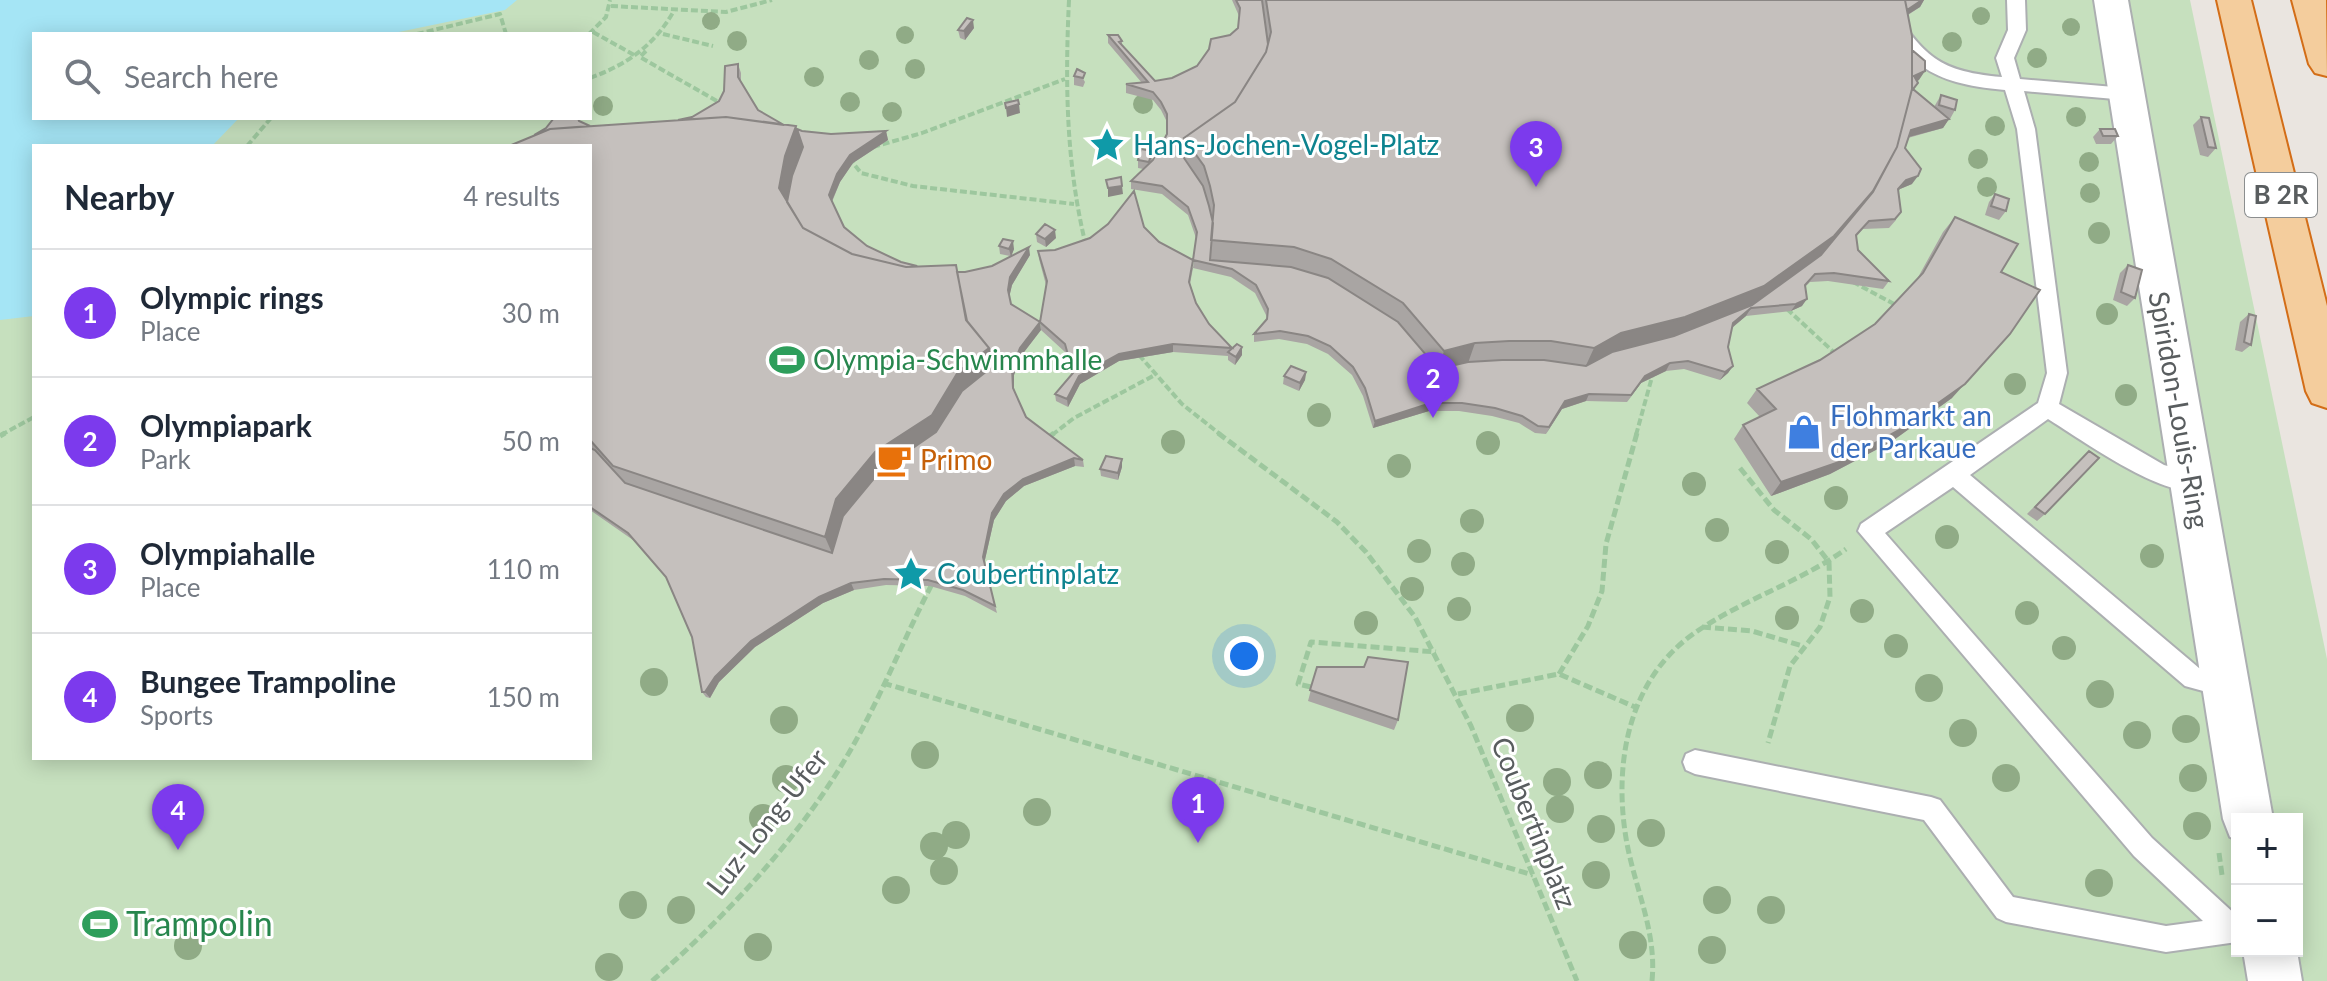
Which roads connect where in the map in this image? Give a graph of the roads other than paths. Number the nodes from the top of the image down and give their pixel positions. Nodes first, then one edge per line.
1 (1875, 0) edge
2 (2016, 0) edge
3 (2111, 0) edge
4 (2234, 0) edge
5 (2316, 14) edge
6 (2327, 64) edge
7 (2012, 86) junction
8 (2126, 94) junction
9 (2327, 391) edge
10 (2047, 408) junction
11 (1954, 475) junction
12 (2192, 482) junction
13 (2225, 686) junction
14 (1695, 762) dead end
15 (2247, 813) edge
16 (2231, 923) edge
17 (2231, 937) edge
18 (2260, 957) edge
19 (2275, 981) edge

1 - 7 lane
2 - 7 lane
3 - 8 street, Spiridon-Louis-Ring
4 - 9 highway, B 2R
5 - 6 highway
7 - 8 lane
7 - 10 lane
8 - 12 street, Spiridon-Louis-Ring
10 - 11 lane
10 - 12 lane
11 - 13 lane
11 - 16 lane
12 - 13 street, Spiridon-Louis-Ring
13 - 15 street, Spiridon-Louis-Ring
14 - 17 lane
18 - 19 street

